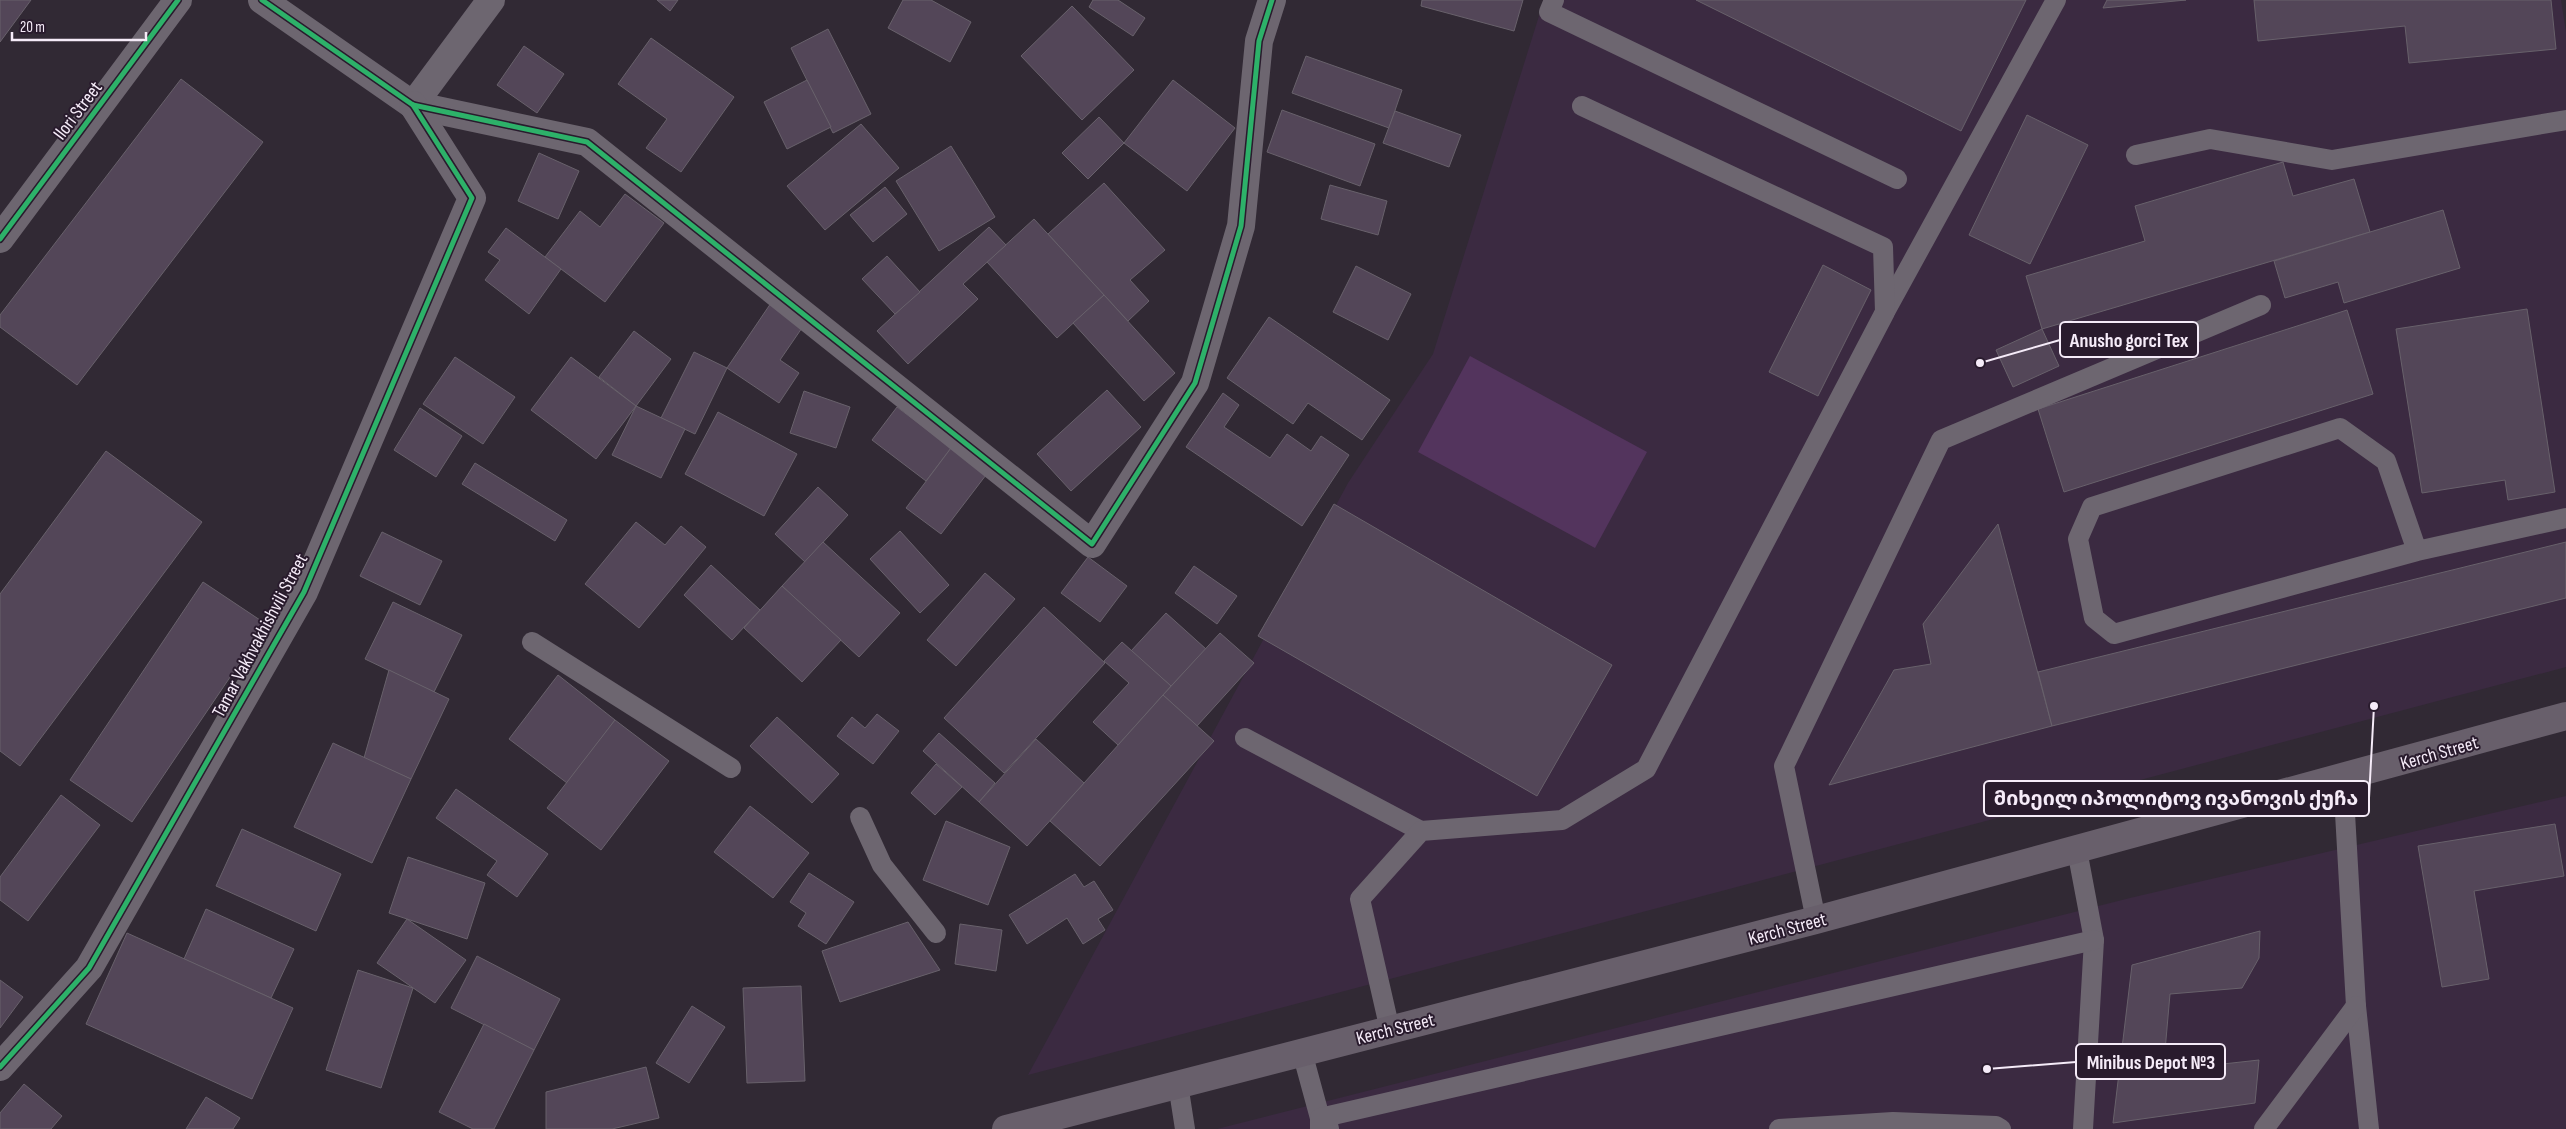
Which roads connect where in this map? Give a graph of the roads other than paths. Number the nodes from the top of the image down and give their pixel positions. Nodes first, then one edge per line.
1 (178, 0) edge
2 (262, 0) edge
3 (491, 0) edge
4 (1272, 0) edge
5 (1554, 0) edge
6 (2056, 0) edge
7 (413, 105) junction
8 (1582, 106) dead end
9 (2566, 120) edge
10 (2136, 155) dead end
11 (1897, 180) dead end
12 (0, 239) edge
13 (2261, 305) dead end
14 (1884, 312) junction
15 (2566, 518) edge
16 (2417, 551) junction
17 (532, 642) dead end
18 (2566, 716) edge
19 (1245, 738) dead end
20 (731, 768) dead end
21 (2343, 778) junction
22 (860, 817) dead end
23 (1421, 831) junction
24 (2077, 850) junction
25 (1816, 920) junction
26 (936, 933) dead end
27 (2094, 940) junction
28 (2356, 1006) junction
29 (1390, 1030) junction
30 (1302, 1052) junction
31 (0, 1067) edge
32 (1178, 1084) junction
33 (1324, 1125) edge
34 (1006, 1129) edge
35 (1185, 1129) edge
36 (1779, 1129) edge
37 (2000, 1129) edge
38 (2083, 1129) edge
39 (2264, 1129) edge
40 (2369, 1129) edge

1 - 12 street, Ilori Street
2 - 7 street
3 - 7 street
4 - 7 street
5 - 11 lane
6 - 14 lane
7 - 31 street, Tamar Vakhvakhishvili Street
8 - 14 lane
9 - 10 lane
13 - 25 lane
14 - 23 lane
15 - 16 lane
16 - 16 lane
17 - 20 lane
18 - 21 main road, Kerch Street
19 - 23 lane
21 - 24 main road, Kerch Street
21 - 28 lane
22 - 26 lane
23 - 29 lane
24 - 25 main road, Kerch Street
24 - 27 lane
25 - 29 main road, Kerch Street
27 - 33 lane
27 - 38 lane
28 - 39 lane
28 - 40 lane
29 - 30 main road, Kerch Street
30 - 32 main road, Kerch Street
30 - 33 lane
32 - 34 main road, Kerch Street
32 - 35 lane
36 - 37 lane

